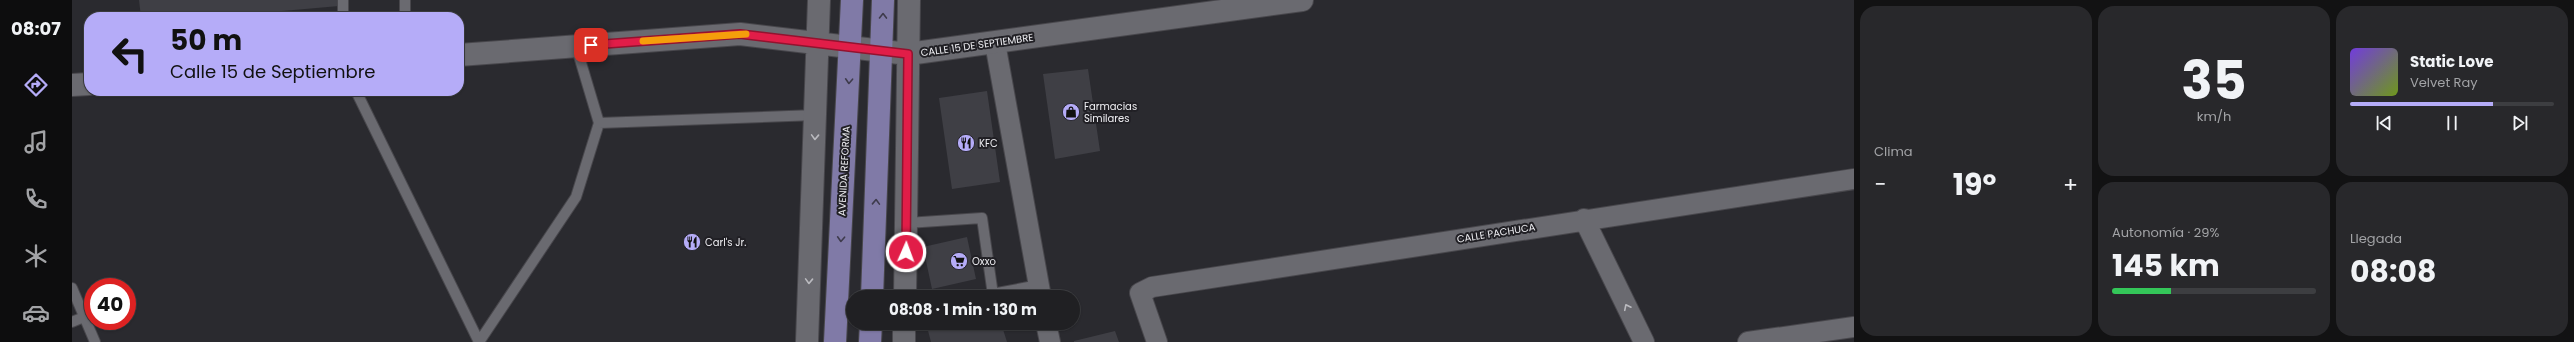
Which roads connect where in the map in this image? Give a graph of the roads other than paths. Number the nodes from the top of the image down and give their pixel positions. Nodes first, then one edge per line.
1 (343, 0) edge
2 (405, 0) edge
3 (819, 0) edge
4 (852, 0) edge
5 (883, 0) edge
6 (909, 0) edge
7 (1302, 0) edge
8 (343, 12) edge
9 (405, 12) edge
10 (819, 42) junction
11 (995, 43) junction
12 (576, 46) junction
13 (851, 47) junction
14 (882, 51) junction
15 (908, 54) junction
16 (464, 55) edge
17 (84, 84) edge
18 (72, 85) edge
19 (358, 96) edge
20 (816, 115) junction
21 (599, 123) junction
22 (1854, 179) edge
23 (1584, 219) junction
24 (907, 223) junction
25 (72, 288) edge
26 (872, 290) edge
27 (905, 290) edge
28 (992, 290) edge
29 (1040, 290) edge
30 (84, 317) joint
31 (72, 322) edge
32 (1854, 327) edge
33 (90, 330) edge
34 (871, 330) edge
35 (904, 330) edge
36 (1047, 330) edge
37 (806, 341) edge
38 (95, 342) edge
39 (479, 342) edge
40 (835, 342) edge
41 (870, 342) edge
42 (904, 342) edge
43 (1050, 342) edge
44 (1157, 342) edge
45 (1644, 342) edge
46 (1748, 342) edge

1 - 8 lane
2 - 9 lane
3 - 10 street
4 - 13 main road, AVENIDA REFORMA
14 -> 5 main road
6 - 15 street
7 - 11 street, CALLE 15 DE SEPTIEMBRE
10 - 12 street, CALLE 15 DE SEPTIEMBRE
10 - 13 street, CALLE 15 DE SEPTIEMBRE
10 - 20 street
11 - 15 street, CALLE 15 DE SEPTIEMBRE
11 - 29 street
12 - 16 street, CALLE 15 DE SEPTIEMBRE
12 - 21 lane
13 - 14 street, CALLE 15 DE SEPTIEMBRE
13 -> 40 main road, AVENIDA REFORMA
14 - 15 street, CALLE 15 DE SEPTIEMBRE
26 -> 14 main road
15 - 24 street
17 - 18 street
19 - 39 lane
20 - 21 lane
20 -> 37 street
21 - 39 lane
22 - 23 street, CALLE PACHUCA
23 - 44 street, CALLE PACHUCA
45 -> 23 street
24 - 27 street
24 - 28 lane
25 - 30 lane
30 - 31 lane
32 - 46 street
33 - 38 lane
34 - 41 main road
35 - 42 street
36 - 43 street

